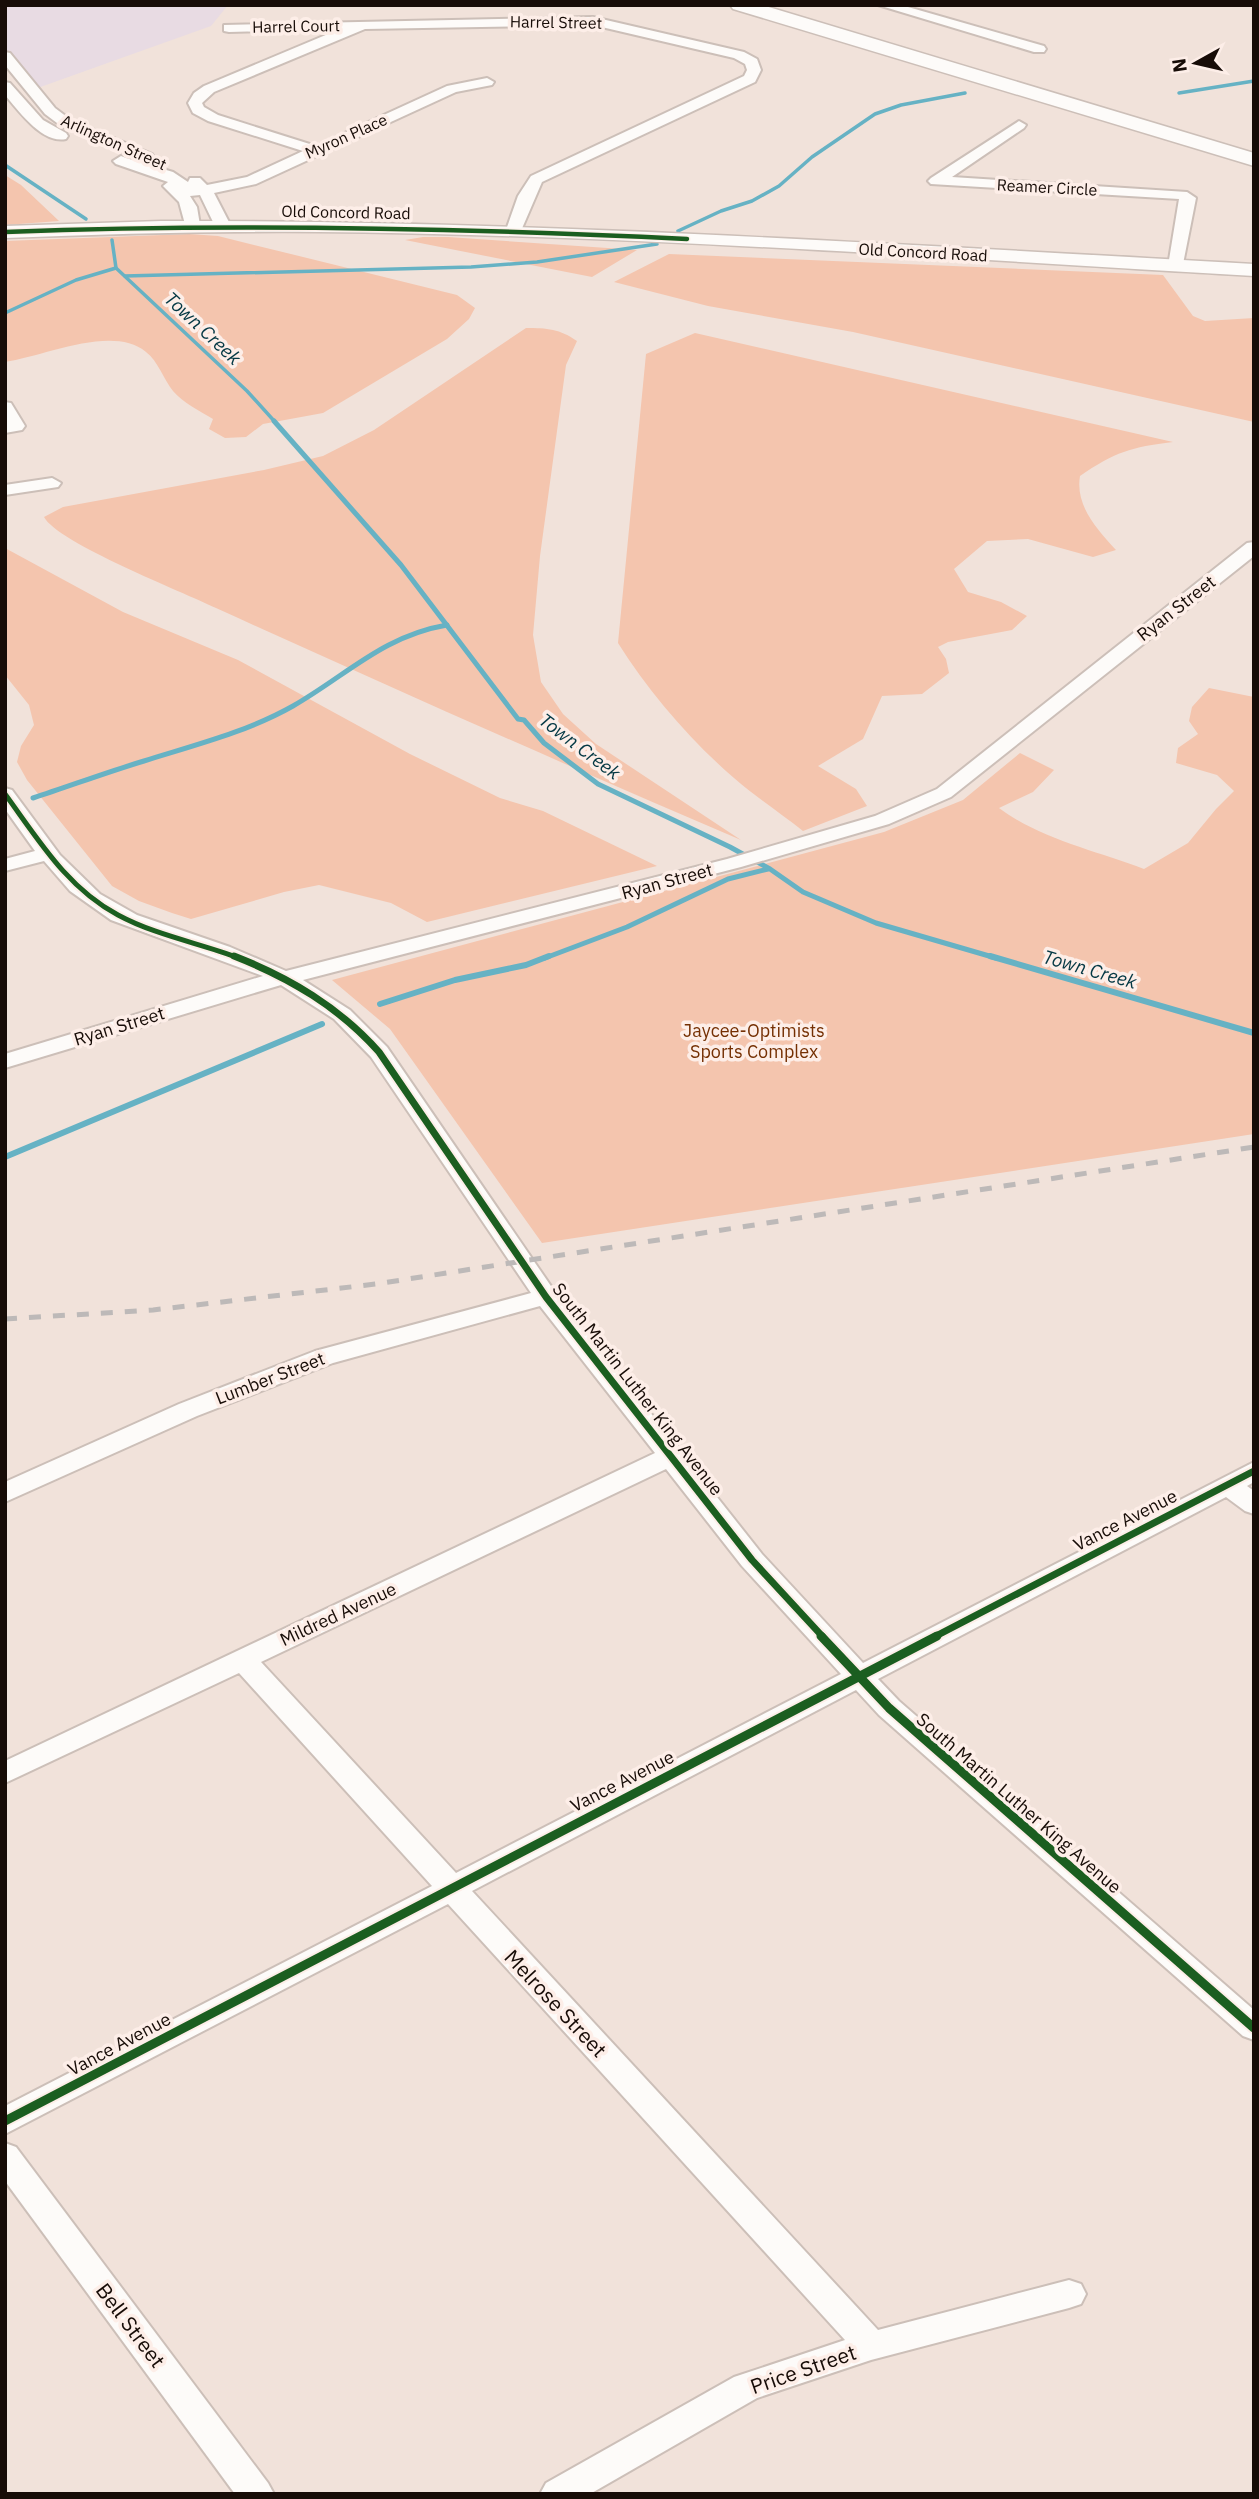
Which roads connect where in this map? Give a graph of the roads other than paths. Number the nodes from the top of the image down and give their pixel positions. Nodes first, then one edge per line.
1 (740, 5) edge
2 (802, 5) edge
3 (885, 5) edge
4 (363, 25) junction
5 (229, 28) dead end
6 (1039, 48) dead end
7 (971, 54) dead end
8 (5, 56) edge
9 (487, 82) dead end
10 (5, 86) edge
11 (1019, 125) dead end
12 (313, 150) junction
13 (1254, 160) edge
14 (121, 161) junction
15 (205, 191) junction
16 (222, 224) junction
17 (192, 225) junction
18 (514, 230) junction
19 (5, 232) edge
20 (1176, 266) junction
21 (1254, 270) edge
22 (5, 407) edge
23 (5, 428) edge
24 (52, 483) dead end
25 (5, 490) edge
26 (1254, 547) edge
27 (5, 794) edge
28 (51, 853) junction
29 (5, 866) edge
30 (281, 979) junction
31 (5, 1061) edge
32 (546, 1297) junction
33 (671, 1456) junction
34 (1254, 1471) edge
35 (1228, 1485) junction
36 (5, 1493) edge
37 (1254, 1505) edge
38 (242, 1659) junction
39 (858, 1677) junction
40 (5, 1773) edge
41 (451, 1888) junction
42 (1254, 2028) edge
43 (5, 2121) edge
44 (5, 2156) edge
45 (1069, 2294) dead end
46 (871, 2346) junction
47 (256, 2494) edge
48 (558, 2494) edge

1 - 13 highway
2 - 7 highway
3 - 6 street
4 - 5 street, Harrel Court
4 - 12 street, Harrel Street
4 - 18 street, Harrel Street
8 - 15 street, Arlington Street
9 - 12 street, Myron Place
10 - 14 street, Arlington Street
11 - 20 street, Reamer Circle
12 - 15 street, Myron Place
14 - 15 street
14 - 17 street, Arlington Street
15 - 16 street, Arlington Street
16 - 17 main road, Old Concord Road
16 - 18 main road, Old Concord Road
17 - 19 main road, Old Concord Road
18 - 20 main road, Old Concord Road
20 - 21 main road, Old Concord Road
22 - 23 street
24 - 25 street
26 - 30 street, Ryan Street
27 - 28 street, South Martin Luther King Avenue
28 - 29 street
28 - 30 street, South Martin Luther King Avenue
30 - 31 street, Ryan Street
30 - 32 street, South Martin Luther King Avenue
32 - 33 street, South Martin Luther King Avenue
32 - 36 street, Lumber Street
33 - 38 street, Mildred Avenue
33 - 39 street, South Martin Luther King Avenue
34 - 35 street, Vance Avenue
35 - 37 street
35 - 39 street, Vance Avenue
38 - 40 street, Mildred Avenue
38 - 41 street, Melrose Street
39 - 41 street, Vance Avenue
39 - 42 street, South Martin Luther King Avenue
41 - 43 street, Vance Avenue
41 - 46 street, Melrose Street
44 - 47 street, Bell Street
45 - 46 street, Price Street
46 - 48 street, Price Street

